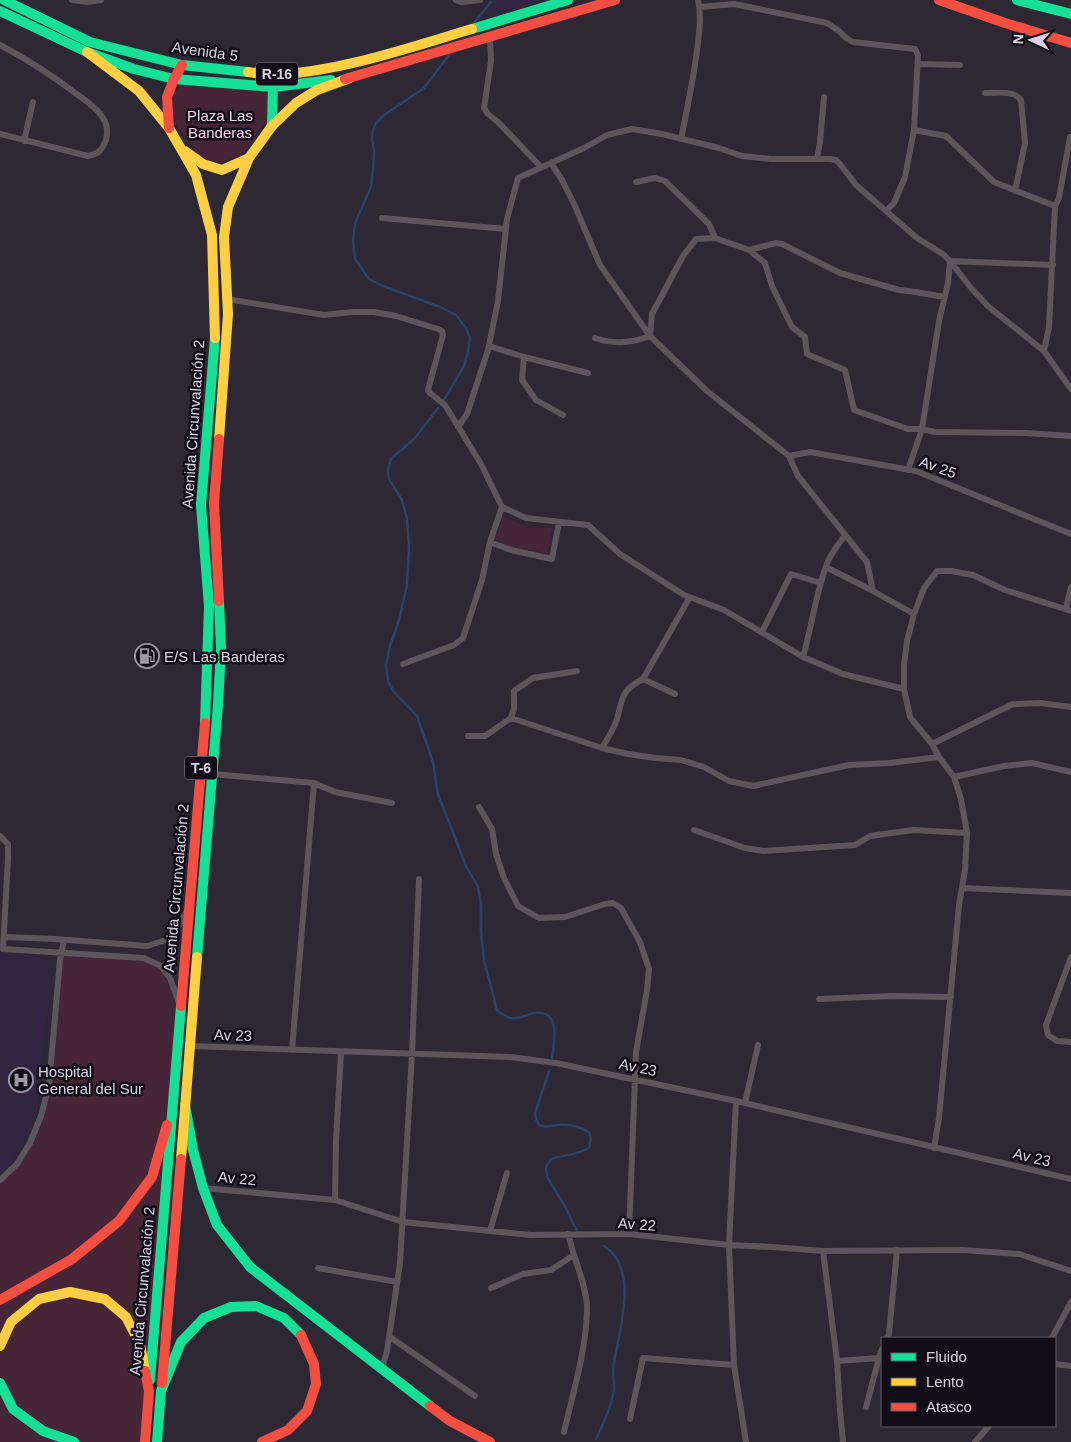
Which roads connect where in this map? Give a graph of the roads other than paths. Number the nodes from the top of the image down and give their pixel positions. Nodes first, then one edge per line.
1 (4, 0) edge
2 (72, 0) edge
3 (101, 0) edge
4 (456, 0) edge
5 (480, 0) edge
6 (568, 0) edge
7 (615, 0) edge
8 (938, 0) edge
9 (1017, 0) edge
10 (699, 4) edge
11 (0, 11) edge
12 (1071, 14) edge
13 (490, 37) junction
14 (1071, 43) edge
15 (0, 45) edge
16 (86, 52) junction
17 (918, 64) junction
18 (182, 65) junction
19 (960, 65) dead end
20 (273, 75) junction
21 (350, 78) junction
22 (174, 79) junction
23 (273, 87) junction
24 (986, 93) dead end
25 (824, 96) dead end
26 (34, 102) dead end
27 (272, 126) junction
28 (169, 128) junction
29 (914, 130) junction
30 (0, 134) edge
31 (1070, 136) edge
32 (681, 139) junction
33 (24, 140) junction
34 (182, 149) junction
35 (250, 158) junction
36 (817, 159) junction
37 (552, 163) junction
38 (541, 167) junction
39 (636, 182) dead end
40 (1015, 191) junction
41 (1055, 206) junction
42 (886, 211) junction
43 (382, 218) dead end
44 (506, 229) junction
45 (715, 238) junction
46 (749, 250) junction
47 (950, 261) junction
48 (1053, 266) junction
49 (944, 298) junction
50 (227, 299) junction
51 (650, 336) junction
52 (595, 338) dead end
53 (489, 346) junction
54 (1044, 351) junction
55 (524, 357) junction
56 (588, 373) dead end
57 (1071, 389) edge
58 (563, 415) dead end
59 (458, 427) junction
60 (922, 428) junction
61 (1071, 436) edge
62 (789, 456) junction
63 (908, 470) junction
64 (502, 507) junction
65 (559, 522) junction
66 (1070, 532) edge
67 (846, 534) junction
68 (490, 542) junction
69 (826, 568) junction
70 (821, 583) junction
71 (1071, 587) edge
72 (873, 591) junction
73 (690, 597) junction
74 (1068, 610) edge
75 (914, 614) junction
76 (762, 632) junction
77 (803, 657) junction
78 (404, 664) dead end
79 (577, 671) dead end
80 (643, 679) junction
81 (904, 689) junction
82 (675, 694) dead end
83 (1071, 707) edge
84 (511, 718) junction
85 (468, 736) dead end
86 (932, 744) junction
87 (602, 748) junction
88 (939, 757) junction
89 (1071, 772) edge
90 (212, 774) junction
91 (954, 777) junction
92 (314, 783) junction
93 (392, 803) dead end
94 (479, 807) dead end
95 (694, 830) dead end
96 (967, 833) junction
97 (0, 836) edge
98 (418, 879) dead end
99 (962, 888) junction
100 (1071, 893) edge
101 (190, 906) junction
102 (5, 937) junction
103 (64, 940) junction
104 (62, 952) junction
105 (1071, 957) edge
106 (951, 998) junction
107 (819, 999) dead end
108 (181, 1009) junction
109 (1071, 1042) edge
110 (758, 1045) dead end
111 (190, 1046) junction
112 (292, 1050) junction
113 (341, 1052) junction
114 (412, 1054) junction
115 (634, 1079) junction
116 (736, 1101) junction
117 (173, 1103) junction
118 (745, 1103) junction
119 (185, 1105) junction
120 (934, 1148) junction
121 (507, 1174) dead end
122 (1071, 1179) edge
123 (0, 1180) edge
124 (203, 1188) junction
125 (335, 1200) junction
126 (403, 1222) junction
127 (490, 1231) junction
128 (568, 1234) junction
129 (629, 1234) junction
130 (729, 1246) junction
131 (897, 1250) junction
132 (823, 1251) junction
133 (574, 1255) junction
134 (318, 1268) dead end
135 (1071, 1271) edge
136 (397, 1282) junction
137 (491, 1288) dead end
138 (0, 1300) edge
139 (1071, 1302) edge
140 (888, 1336) edge
141 (1053, 1337) edge
142 (390, 1338) junction
143 (0, 1346) edge
144 (881, 1352) edge
145 (879, 1358) junction
146 (837, 1361) junction
147 (1056, 1364) edge
148 (734, 1365) junction
149 (1071, 1366) edge
150 (382, 1368) junction
151 (0, 1382) edge
152 (149, 1390) junction
153 (161, 1391) junction
154 (475, 1396) dead end
155 (866, 1407) dead end
156 (630, 1418) dead end
157 (988, 1427) edge
158 (564, 1432) dead end
159 (74, 1442) edge
160 (145, 1442) edge
161 (157, 1442) edge
162 (262, 1442) edge
163 (490, 1442) edge
164 (746, 1442) edge
165 (843, 1442) edge
166 (975, 1442) edge

1 - 18 main road, Avenida 5 / R-16
2 - 3 street
4 - 5 street
6 - 20 main road, Avenida 5 / R-16
7 - 13 main road, Avenida 5 / R-16
8 - 14 main road
9 - 12 main road
10 - 17 street
10 - 32 street
11 - 16 main road, R-16
13 - 21 main road, Avenida 5 / R-16
13 - 38 street
15 - 33 street
16 - 22 main road, Avenida 5 / R-16
16 - 28 main road, Avenida Circunvalación 2
17 - 19 street
17 - 29 street
18 - 20 main road, Avenida 5 / R-16
18 - 22 main road, T-6
20 - 23 main road
21 - 23 main road, Avenida 5 / R-16
21 - 27 main road, Avenida Circunvalación 2
22 - 23 main road, Avenida 5 / R-16
22 - 28 main road, T-6
23 - 27 main road
24 - 40 street
25 - 36 street
26 - 33 street
27 - 35 main road, Avenida Circunvalación 2 / T-6
28 - 34 main road, Avenida Circunvalación 2 / T-6
29 - 40 street
29 - 42 street
30 - 33 street
31 - 41 street
32 - 36 street
32 - 37 street
34 - 35 main road
34 - 101 main road, Avenida Circunvalación 2 / T-6
35 - 50 main road, Avenida Circunvalación 2 / T-6
36 - 42 street
37 - 38 street
37 - 51 street
38 - 44 street
39 - 45 street
40 - 41 street
41 - 48 street
42 - 47 street
43 - 44 street
44 - 53 street
45 - 46 street
45 - 51 street
46 - 49 street
46 - 60 street
47 - 48 street
47 - 49 street
47 - 54 street
48 - 54 street
49 - 60 street
50 - 59 street
50 - 90 main road, Avenida Circunvalación 2 / T-6
51 - 52 street
51 - 62 street
53 - 55 street
53 - 59 street
54 - 57 street
55 - 56 street
55 - 58 street
59 - 64 street
60 - 61 street
60 - 63 street
62 - 63 street, Av 25
62 - 67 street
63 - 66 street, Av 25
64 - 65 street
64 - 68 street
65 - 68 street
65 - 73 street
67 - 69 street
67 - 72 street
68 - 78 street
69 - 70 street
69 - 72 street
70 - 76 street
70 - 77 street
71 - 74 street
72 - 75 street
73 - 76 street
73 - 80 street
74 - 75 street
75 - 81 street
76 - 77 street
77 - 81 street
79 - 84 street
80 - 82 street
80 - 87 street
81 - 86 street
83 - 86 street
84 - 85 street
84 - 87 street
86 - 88 street
87 - 88 street
88 - 91 street
89 - 91 street
90 - 92 street
90 - 111 main road, Avenida Circunvalación 2 / T-6
91 - 96 street
92 - 93 street
92 - 112 street
94 - 115 street
95 - 96 street
96 - 99 street
97 - 102 street
98 - 114 street
99 - 100 street
99 - 106 street
101 - 103 street
101 - 108 main road, Avenida Circunvalación 2 / T-6
102 - 103 street
102 - 104 street
103 - 104 street
104 - 108 street
104 - 123 street
105 - 109 street
106 - 107 street
106 - 120 street
108 - 117 main road, Avenida Circunvalación 2 / T-6
110 - 118 street
111 - 112 street, Av 23
111 - 119 main road, Avenida Circunvalación 2 / T-6
112 - 113 street, Av 23
113 - 114 street, Av 23
113 - 125 street
114 - 115 street, Av 23
114 - 126 street
115 - 116 street, Av 23
115 - 129 street
116 - 118 street, Av 23
116 - 130 street
117 - 138 main road
117 - 152 main road, Avenida Circunvalación 2 / T-6
118 - 120 street, Av 23
119 - 124 main road
119 - 153 main road, Avenida Circunvalación 2 / T-6
120 - 122 street, Av 23
121 - 127 street
124 - 125 street, Av 22
124 - 150 main road
125 - 126 street, Av 22
126 - 127 street, Av 22
126 - 136 street
127 - 128 street, Av 22
128 - 129 street, Av 22
128 - 133 street
129 - 130 street, Av 22
130 - 132 street, Av 22
130 - 148 street
131 - 132 street, Av 22
131 - 135 street, Av 22
131 - 140 street
132 - 146 street
133 - 137 street
133 - 158 street
134 - 136 street
136 - 142 street
139 - 141 street
142 - 150 street
142 - 154 street
143 - 152 main road
144 - 145 street
145 - 146 street
145 - 155 street
146 - 165 street
147 - 149 street
148 - 156 street
148 - 164 street
150 - 163 main road
151 - 159 main road
152 - 160 main road, Avenida Circunvalación 2 / T-6
153 - 161 main road, Avenida Circunvalación 2 / T-6
153 - 162 main road
157 - 166 street

